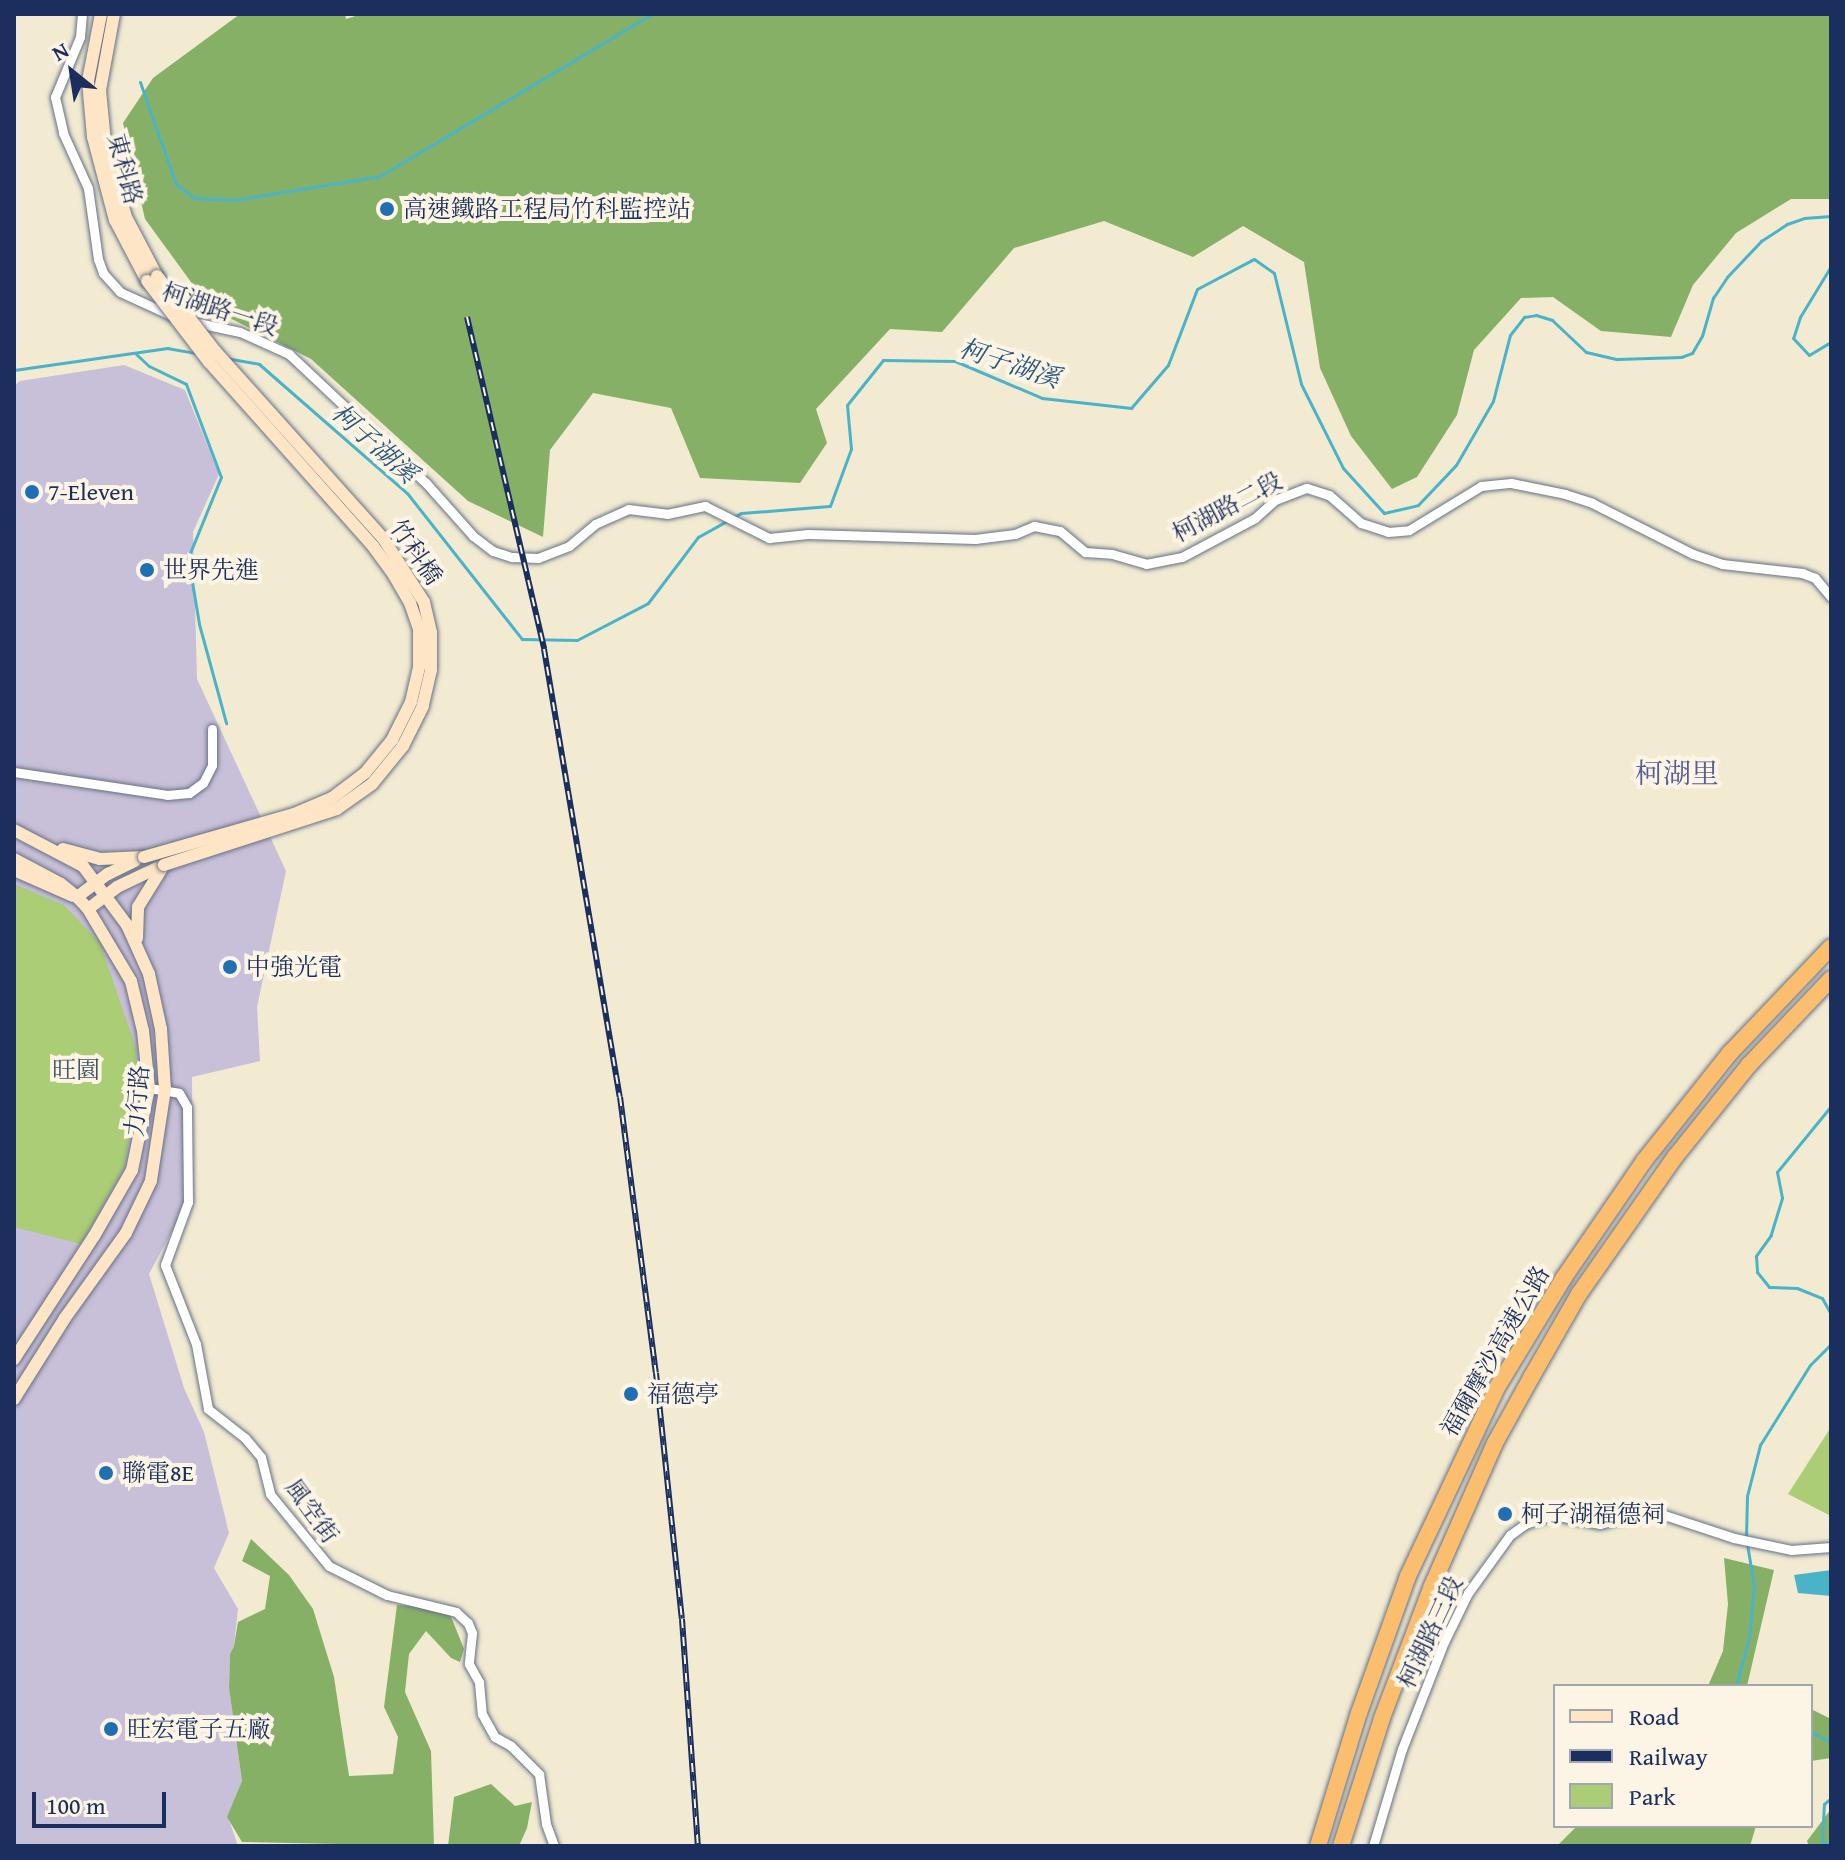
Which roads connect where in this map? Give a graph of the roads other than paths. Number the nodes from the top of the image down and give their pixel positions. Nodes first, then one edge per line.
1 (82, 14) edge
2 (101, 14) edge
3 (114, 14) edge
4 (152, 279) junction
5 (705, 506) joint
6 (1831, 597) edge
7 (212, 729) dead end
8 (14, 772) edge
9 (16, 831) edge
10 (144, 857) junction
11 (14, 859) edge
12 (164, 865) junction
13 (14, 870) edge
14 (97, 882) junction
15 (107, 895) junction
16 (77, 897) junction
17 (88, 909) junction
18 (1831, 947) edge
19 (142, 956) junction
20 (1831, 979) edge
21 (149, 1088) junction
22 (165, 1089) junction
23 (14, 1359) edge
24 (14, 1399) edge
25 (1831, 1547) edge
26 (554, 1846) edge
27 (1318, 1846) edge
28 (1341, 1846) edge
29 (1373, 1846) edge

1 - 5 street, 柯湖路一段
2 - 4 street, 東科路
3 - 4 street, 東科路
4 - 10 street, 竹科橋, bridge
4 - 12 street, 竹科橋, bridge
5 - 6 street, 柯湖路二段
7 - 8 street
9 - 10 street
9 - 14 street, 力行路
10 - 14 street
11 - 16 street, 力行路
12 - 15 street
12 - 19 street
13 - 16 street, 力行路
14 - 15 street, 力行路
14 - 16 street
15 - 17 street
15 - 19 street, 力行路
16 - 17 street, 力行路
17 - 21 street, 力行路
18 - 27 highway, 福爾摩沙高速公路
19 - 22 street, 力行路
20 - 28 highway, 福爾摩沙高速公路
21 - 22 street
21 - 23 street, 力行路
22 - 24 street, 力行路
22 - 26 street, 風空街
25 - 29 street, 柯湖路三段

